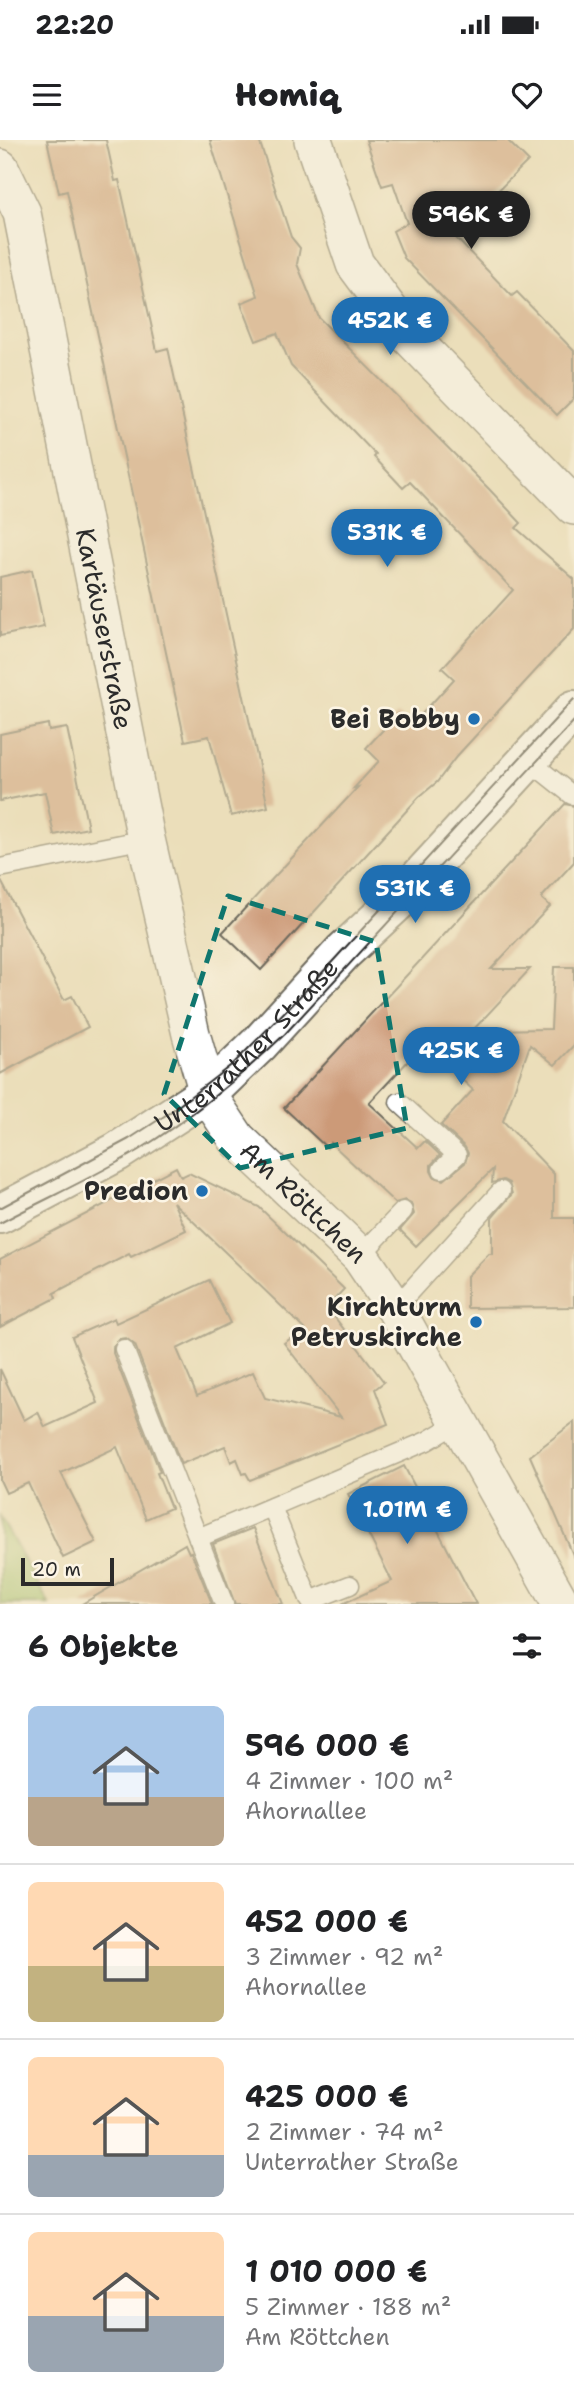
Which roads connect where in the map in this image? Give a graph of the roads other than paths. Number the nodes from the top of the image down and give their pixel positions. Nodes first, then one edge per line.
1 (313, 140) edge
2 (1, 173) edge
3 (574, 506) edge
4 (574, 710) edge
5 (528, 760) junction
6 (572, 795) dead end
7 (146, 839) junction
8 (0, 868) edge
9 (208, 1093) junction
10 (399, 1102) dead end
11 (442, 1169) dead end
12 (501, 1191) dead end
13 (403, 1211) dead end
14 (0, 1214) edge
15 (360, 1256) junction
16 (395, 1308) junction
17 (124, 1349) dead end
18 (459, 1422) junction
19 (272, 1507) junction
20 (198, 1538) junction
21 (350, 1585) dead end
22 (306, 1602) edge
23 (224, 1604) edge
24 (561, 1604) edge

1 - 3 street
2 - 7 street, Kartäuserstraße
4 - 5 main road, Unterrather Straße
5 - 6 lane
5 - 9 main road, Unterrather Straße
7 - 8 lane
7 - 9 street, Kartäuserstraße
9 - 14 main road, Unterrather Straße
9 - 15 street, Am Röttchen
10 - 11 lane
12 - 16 lane
13 - 15 lane
15 - 16 street, Am Röttchen
16 - 18 street, Am Röttchen
17 - 20 lane
18 - 19 lane
18 - 24 street, Am Röttchen
19 - 20 lane
19 - 22 lane
20 - 23 lane
21 - 22 lane

